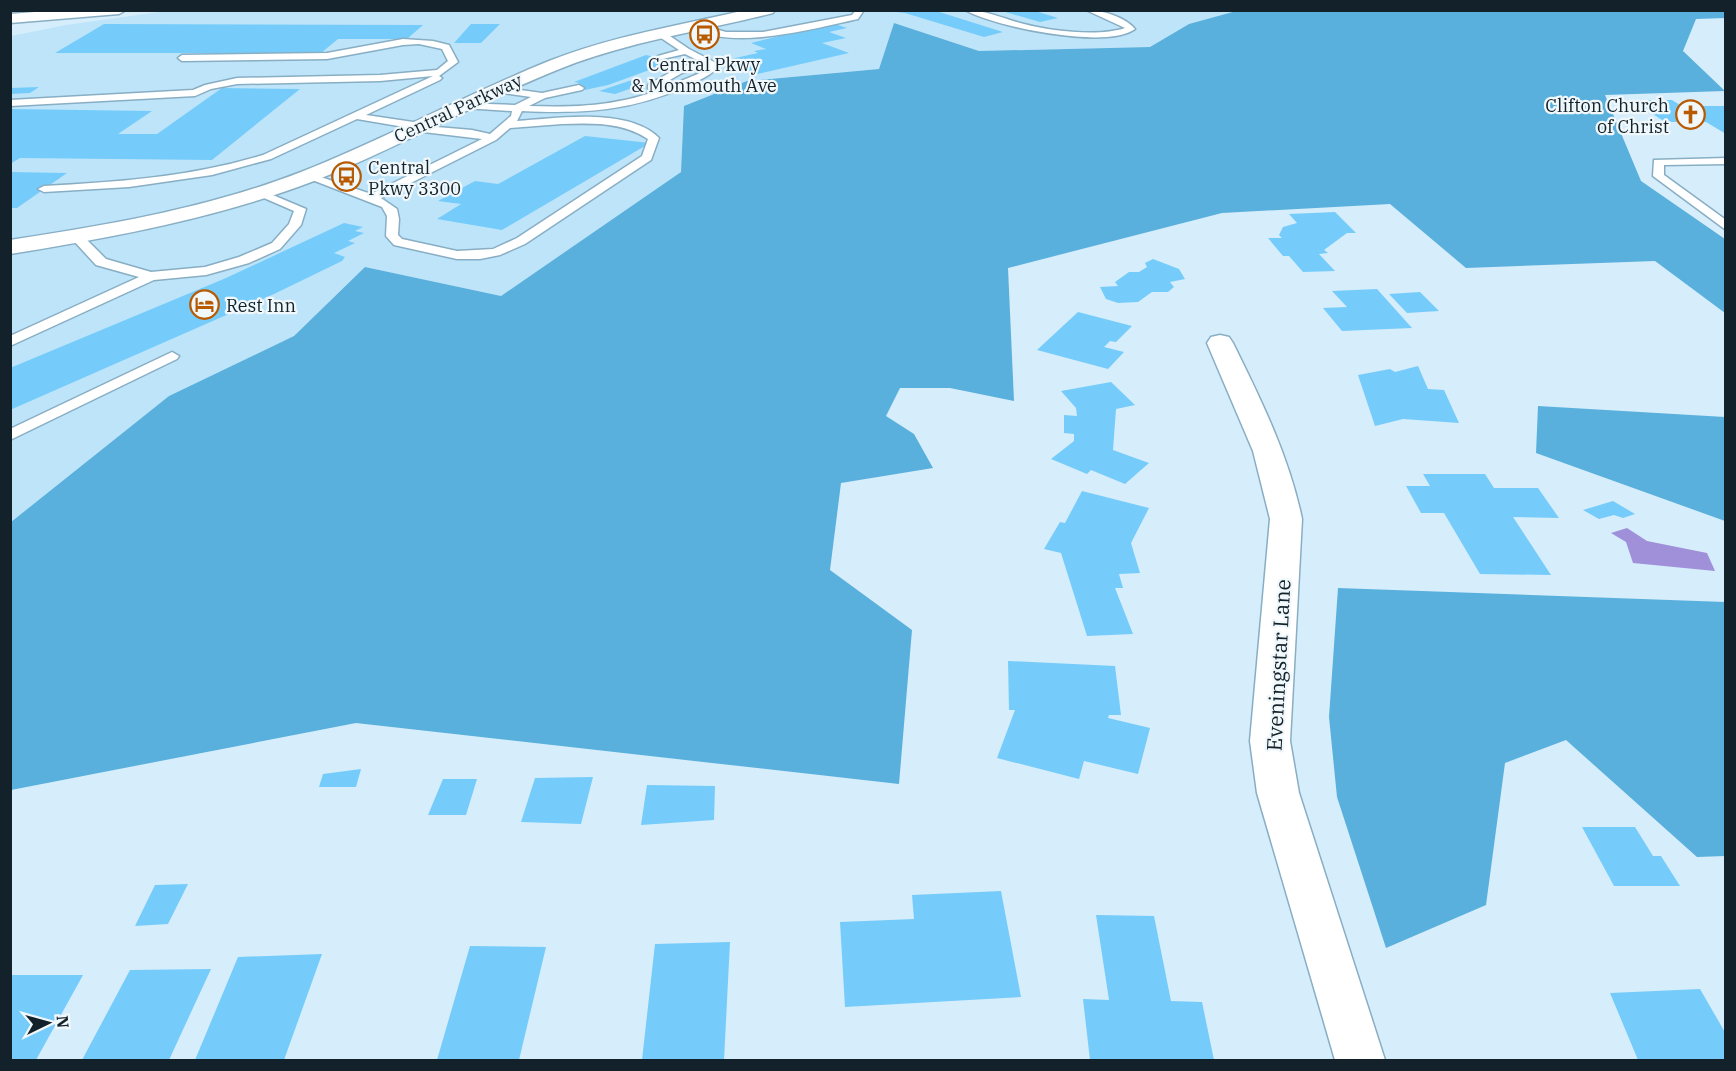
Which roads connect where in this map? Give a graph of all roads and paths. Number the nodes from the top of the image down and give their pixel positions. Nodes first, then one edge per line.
1 (119, 10) edge
2 (768, 10) edge
3 (860, 10) edge
4 (969, 10) edge
5 (1090, 10) edge
6 (10, 19) edge
7 (697, 27) junction
8 (661, 34) junction
9 (686, 51) junction
10 (182, 58) dead end
11 (661, 58) dead end
12 (440, 73) junction
13 (579, 88) dead end
14 (498, 90) junction
15 (542, 96) junction
16 (10, 103) edge
17 (464, 105) junction
18 (518, 107) junction
19 (356, 116) junction
20 (506, 125) junction
21 (417, 127) junction
22 (492, 138) junction
23 (1725, 161) edge
24 (308, 176) junction
25 (44, 189) dead end
26 (261, 193) junction
27 (373, 197) junction
28 (1725, 226) edge
29 (77, 237) junction
30 (10, 247) edge
31 (151, 276) junction
32 (10, 342) edge
33 (1220, 343) dead end
34 (172, 356) dead end
35 (10, 435) edge
36 (1360, 1060) edge

1 - 6 main road
2 - 7 main road, Central Parkway
3 - 7 lane
4 - 5 lane
7 - 8 main road, Central Parkway
8 - 9 lane
8 - 14 main road, Central Parkway
9 - 11 lane
9 - 18 lane
10 - 12 lane
12 - 16 lane
12 - 19 lane
13 - 15 lane
14 - 15 lane
14 - 17 main road, Central Parkway
15 - 18 lane
17 - 18 lane
17 - 21 main road, Central Parkway
18 - 20 lane
19 - 21 lane
19 - 25 lane
20 - 22 lane
20 - 27 lane
21 - 22 lane
21 - 24 main road, Central Parkway
22 - 27 lane
23 - 28 lane
24 - 26 main road, Central Parkway
24 - 27 lane
26 - 29 main road, Central Parkway
26 - 31 lane
29 - 30 main road, Central Parkway
29 - 31 lane
31 - 32 lane
33 - 36 main road, Eveningstar Lane
34 - 35 lane

